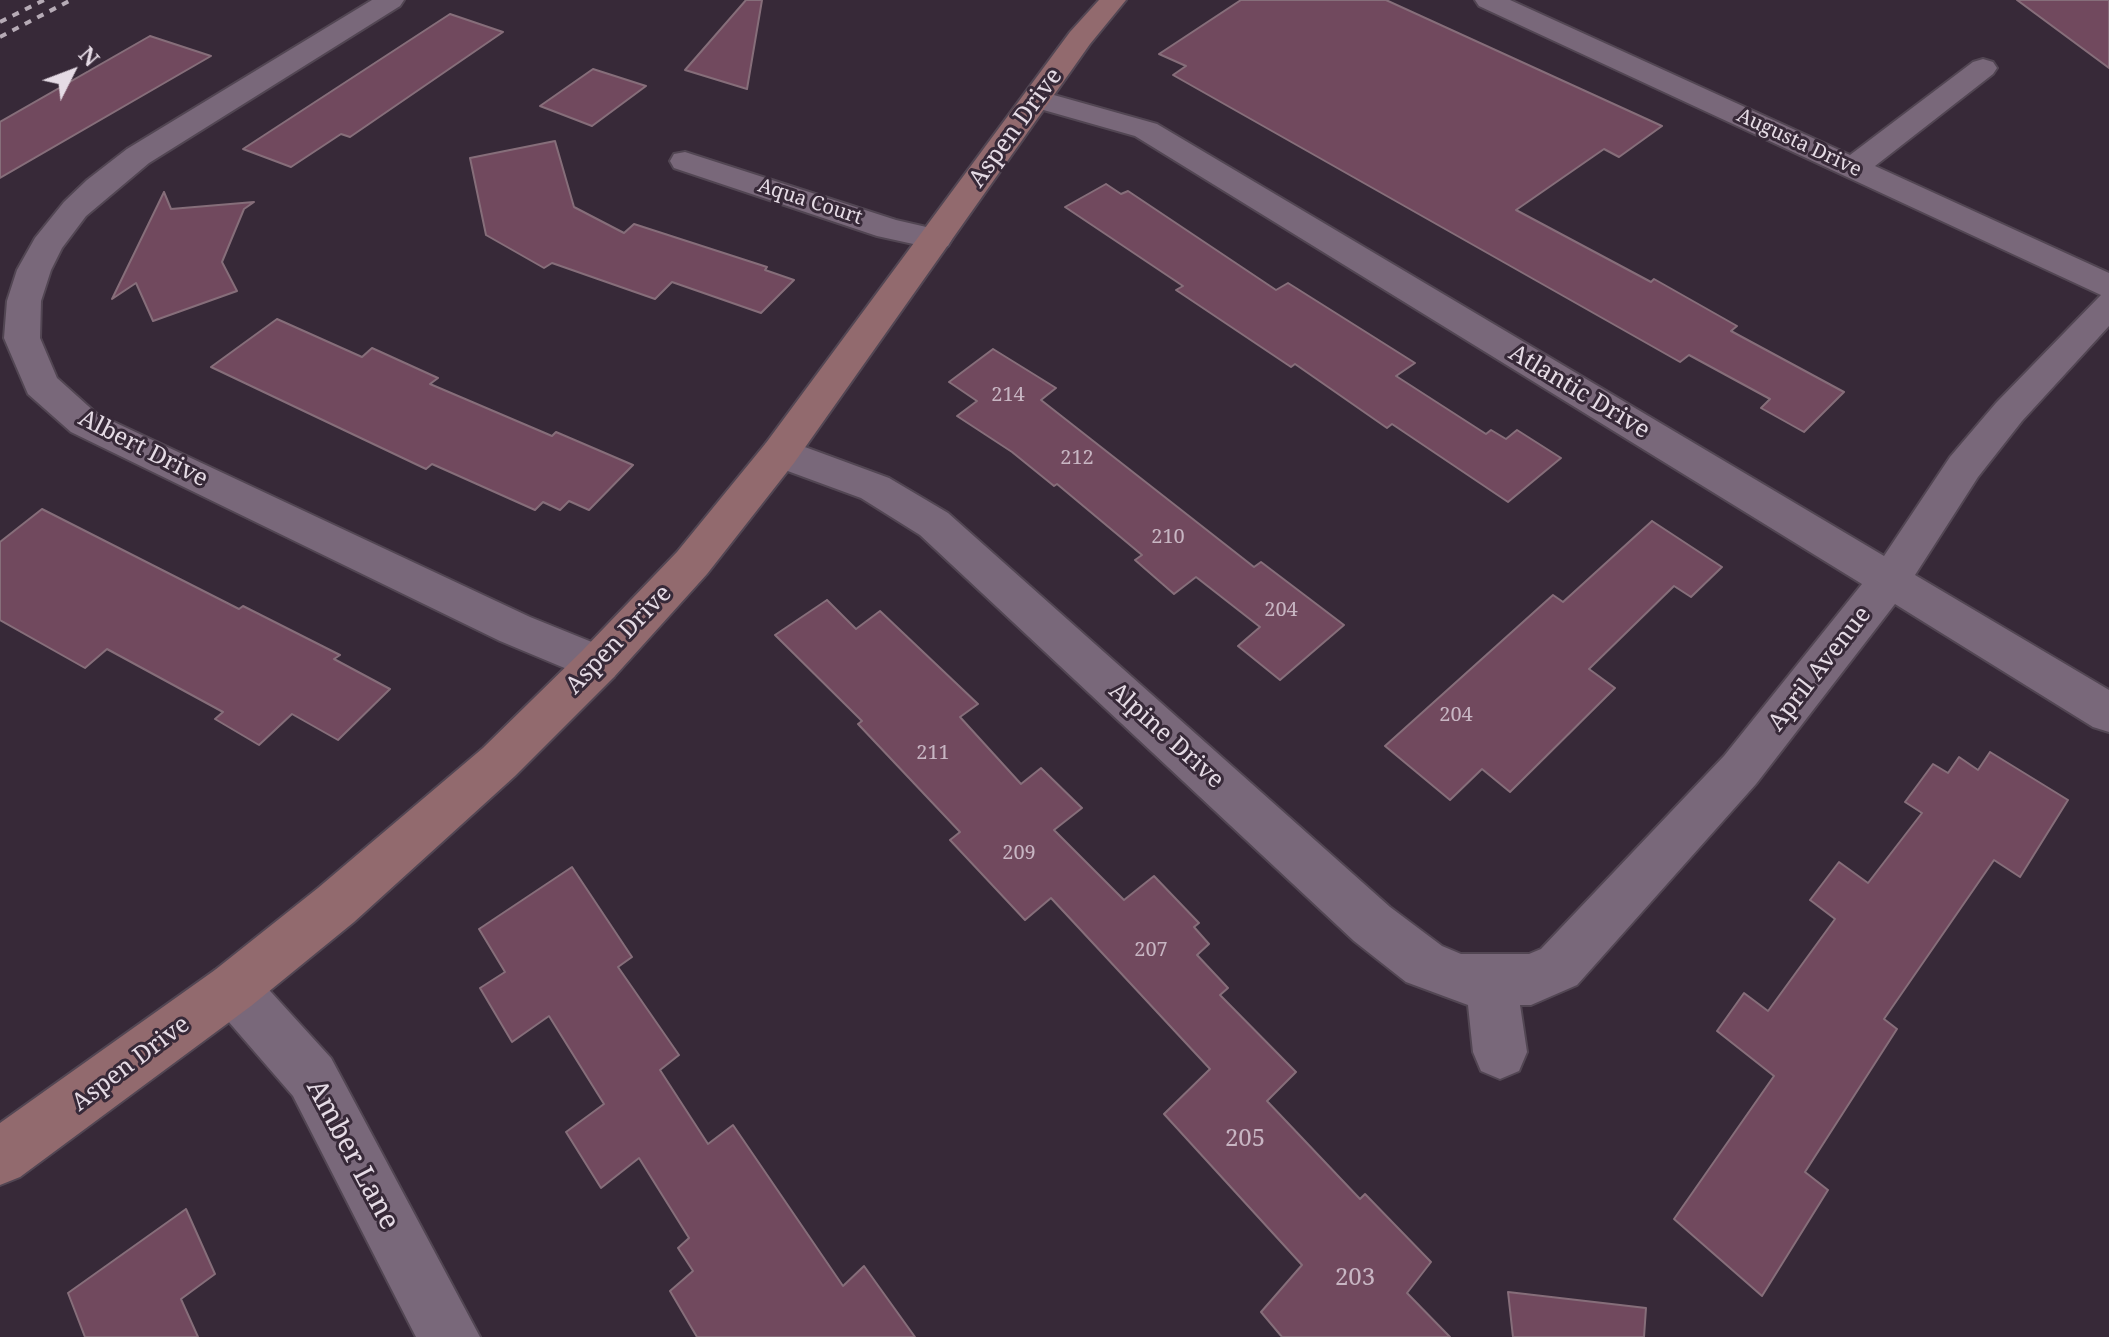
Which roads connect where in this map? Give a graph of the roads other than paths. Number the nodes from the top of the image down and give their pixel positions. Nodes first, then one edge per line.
1 (391, 0) edge
2 (1113, 0) edge
3 (1488, 0) edge
4 (1983, 68) dead end
5 (1036, 99) junction
6 (685, 161) dead end
7 (1853, 168) junction
8 (936, 239) junction
9 (2109, 286) edge
10 (12, 304) edge
11 (2109, 304) edge
12 (780, 453) junction
13 (1890, 580) junction
14 (598, 664) junction
15 (2109, 713) edge
16 (1491, 981) junction
17 (233, 988) junction
18 (1500, 1052) dead end
19 (0, 1157) edge
20 (449, 1337) edge

1 - 10 street, Albert Drive
2 - 5 street, Aspen Drive
3 - 7 street, Augusta Drive
4 - 7 street
5 - 8 street, Aspen Drive
5 - 13 street, Atlantic Drive
6 - 8 street, Aqua Court
7 - 9 street, Augusta Drive
8 - 12 street, Aspen Drive
10 - 14 street, Albert Drive
11 - 13 street, April Avenue
12 - 14 street, Aspen Drive
12 - 16 street, Alpine Drive
13 - 15 street, Atlantic Drive
13 - 16 street, April Avenue
14 - 17 street, Aspen Drive
16 - 18 street
17 - 19 street, Aspen Drive
17 - 20 street, Amber Lane

